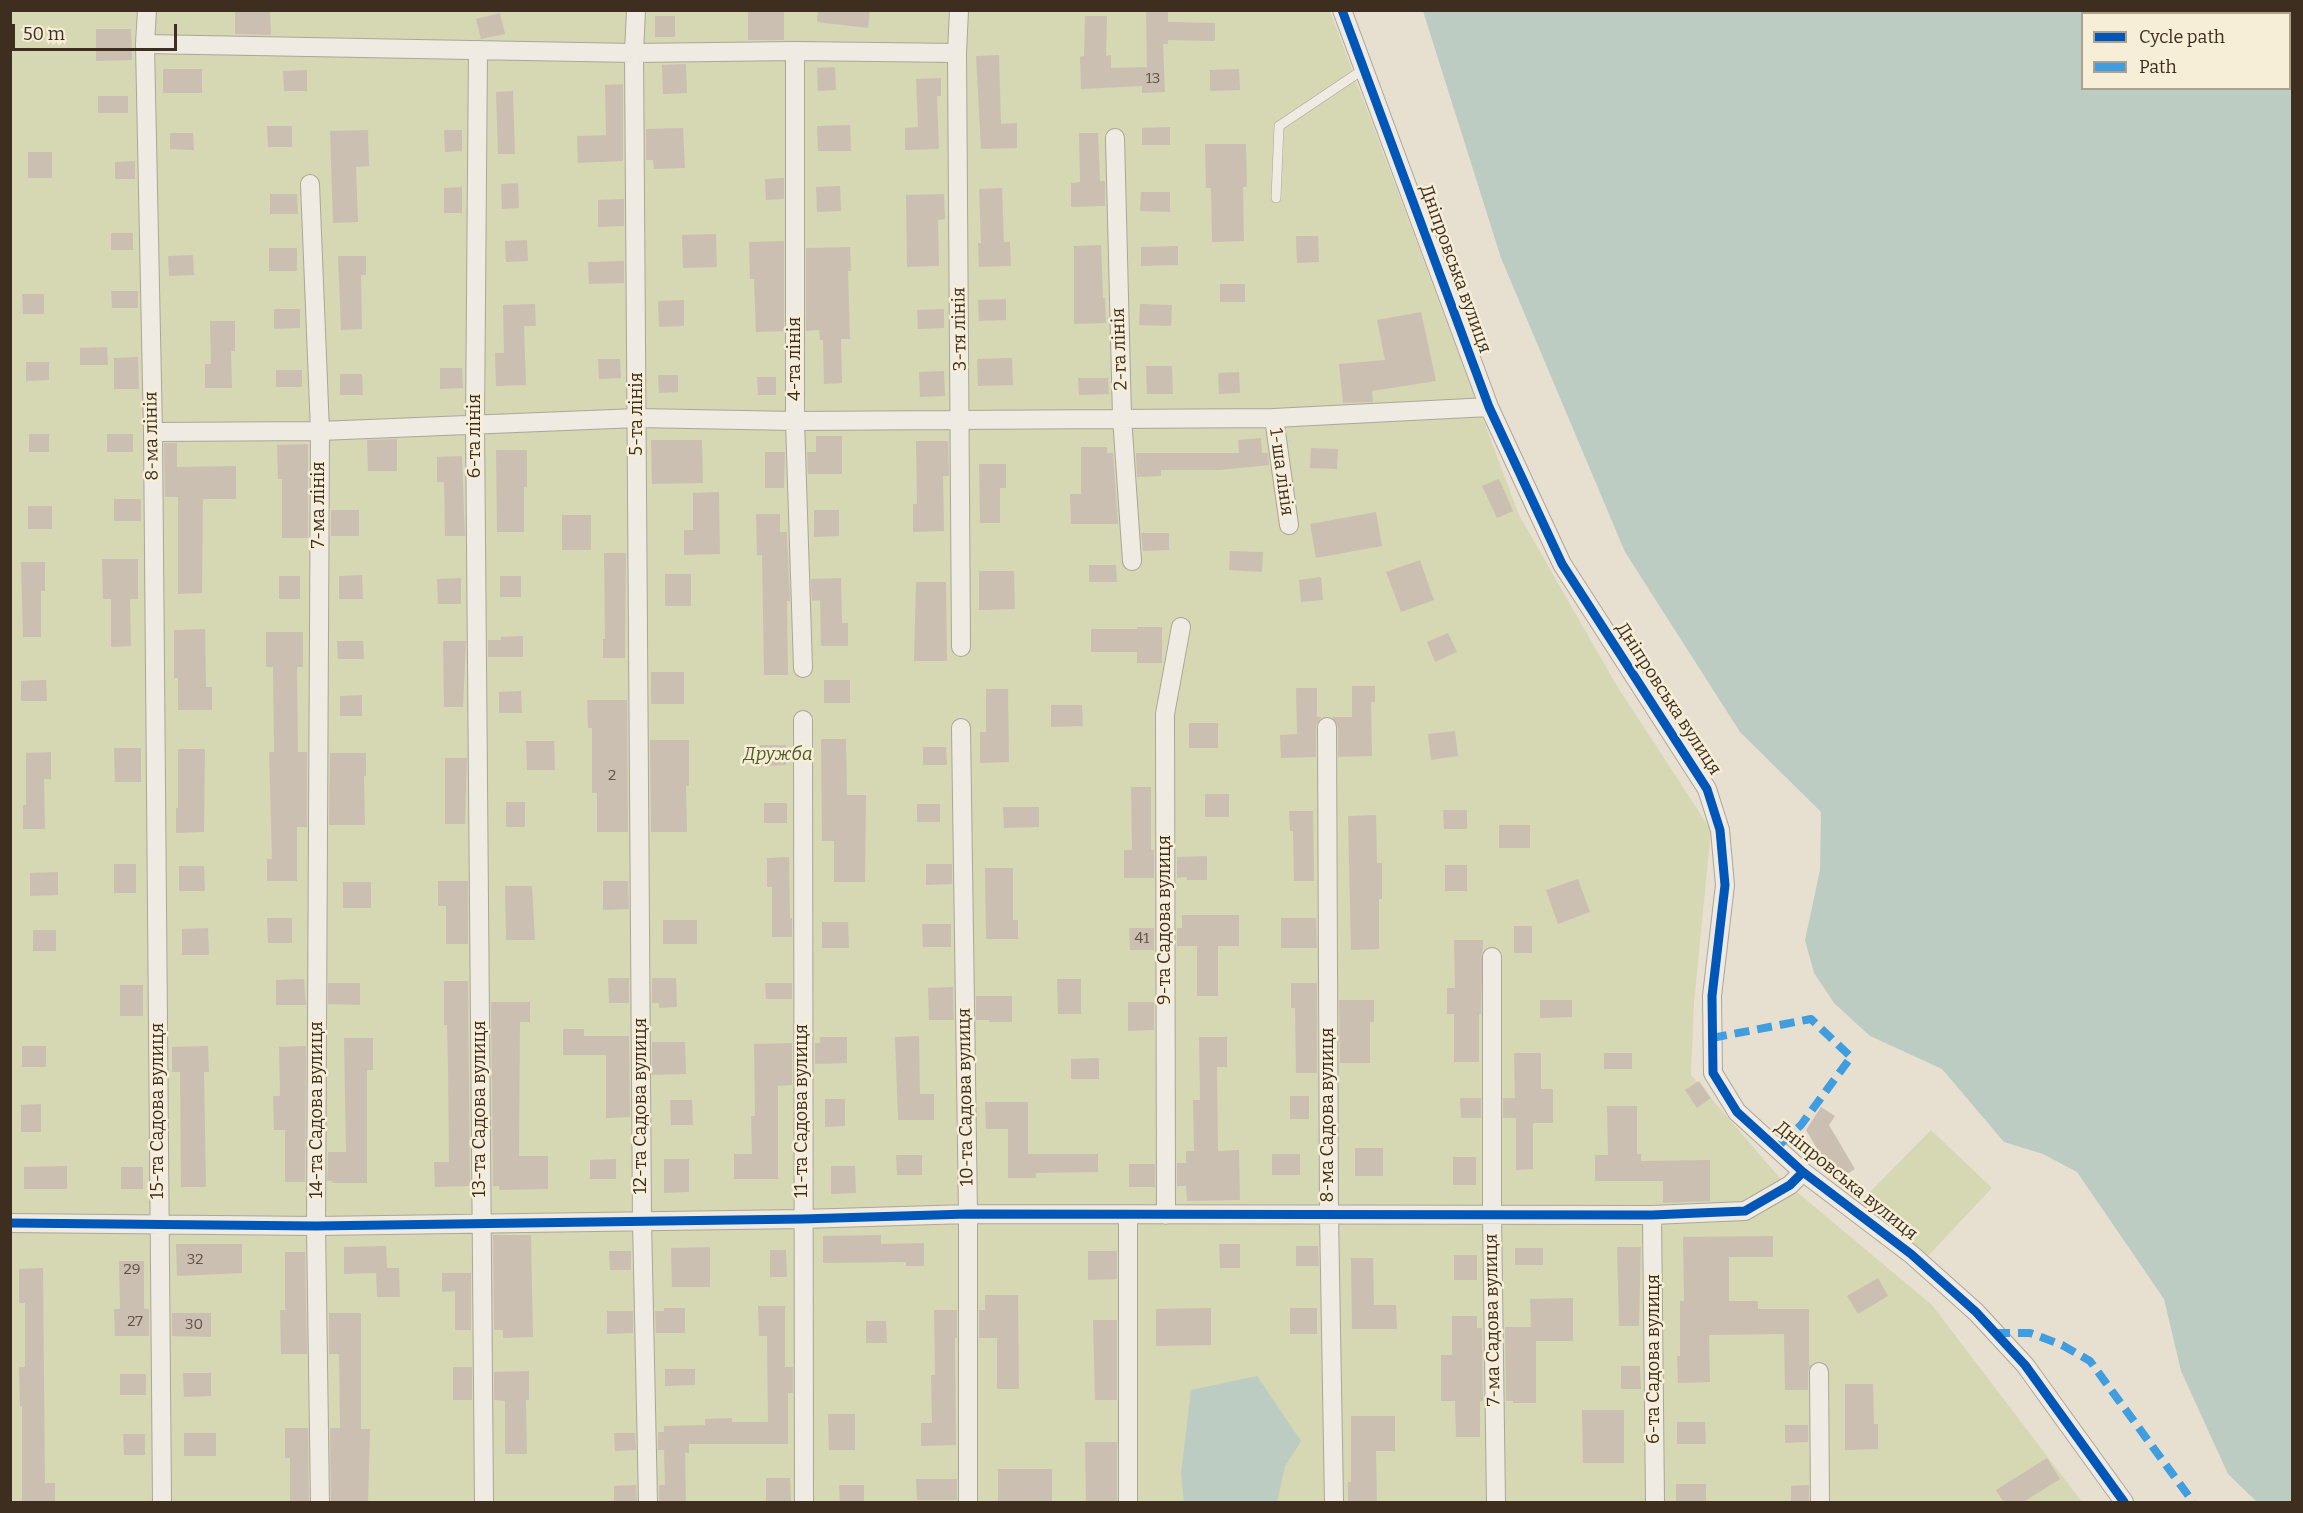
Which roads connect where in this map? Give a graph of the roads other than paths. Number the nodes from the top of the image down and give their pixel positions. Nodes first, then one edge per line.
1 (147, 10) edge
2 (636, 10) edge
3 (959, 10) edge
4 (1342, 10) edge
5 (145, 44) junction
6 (478, 50) junction
7 (795, 51) junction
8 (634, 53) junction
9 (957, 53) junction
10 (1364, 69) junction
11 (1115, 138) dead end
12 (310, 184) dead end
13 (1276, 198) dead end
14 (1489, 407) junction
15 (638, 417) junction
16 (1122, 417) junction
17 (1274, 418) junction
18 (795, 421) junction
19 (960, 421) junction
20 (475, 423) junction
21 (320, 431) junction
22 (153, 432) junction
23 (1289, 525) dead end
24 (1132, 561) dead end
25 (1181, 627) dead end
26 (961, 647) dead end
27 (803, 668) dead end
28 (803, 720) dead end
29 (1327, 727) dead end
30 (961, 728) dead end
31 (640, 817) joint
32 (478, 822) joint
33 (319, 826) joint
34 (156, 828) joint
35 (1492, 957) dead end
36 (1803, 1172) junction
37 (968, 1214) junction
38 (1128, 1215) junction
39 (1166, 1215) junction
40 (1329, 1215) junction
41 (1492, 1215) junction
42 (1652, 1215) junction
43 (802, 1219) junction
44 (642, 1221) junction
45 (10, 1223) edge
46 (481, 1224) junction
47 (159, 1225) junction
48 (316, 1226) junction
49 (1819, 1372) dead end
50 (162, 1503) edge
51 (320, 1503) edge
52 (484, 1503) edge
53 (648, 1503) edge
54 (804, 1503) edge
55 (968, 1503) edge
56 (1128, 1503) edge
57 (1334, 1503) edge
58 (1496, 1503) edge
59 (1655, 1503) edge
60 (1821, 1503) edge
61 (2124, 1503) edge

1 - 5 street, 8-ма лінія
2 - 8 street, 5-та лінія
3 - 9 street, 3-тя лінія
4 - 10 street, Дніпровська вулиця
5 - 6 street
5 - 22 street, 8-ма лінія
6 - 8 street
6 - 20 street, 6-та лінія
7 - 8 street
7 - 9 street
7 - 18 street, 4-та лінія
8 - 15 street, 5-та лінія
9 - 19 street, 3-тя лінія
10 - 13 lane
10 - 14 street, Дніпровська вулиця
11 - 16 street, 2-га лінія
12 - 21 street, 7-ма лінія
14 - 17 street
14 - 36 street, Дніпровська вулиця
15 - 18 street
15 - 20 street
15 - 31 street, 5-та лінія
16 - 17 street
16 - 19 street
16 - 24 street, 2-га лінія
17 - 23 street, 1-ша лінія
18 - 19 street
18 - 27 street, 4-та лінія
19 - 26 street, 3-тя лінія
20 - 21 street
20 - 32 street, 6-та лінія
21 - 22 street
21 - 33 street, 7-ма лінія
22 - 34 street, 8-ма лінія
25 - 39 street, 9-та Садова вулиця
28 - 43 street, 11-та Садова вулиця
29 - 40 street, 8-ма Садова вулиця
30 - 37 street, 10-та Садова вулиця
31 - 44 street, 12-та Садова вулиця
32 - 46 street, 13-та Садова вулиця
33 - 48 street, 14-та Садова вулиця
34 - 47 street, 15-та Садова вулиця
35 - 41 street, 7-ма Садова вулиця
36 - 42 street
36 - 61 street, Дніпровська вулиця
37 - 38 street
37 - 43 street
37 - 55 street, 10-та Садова вулиця
38 - 39 street
38 - 56 street
39 - 40 street
40 - 41 street
40 - 57 street, 8-ма Садова вулиця
41 - 42 street
41 - 58 street, 7-ма Садова вулиця
42 - 59 street, 6-та Садова вулиця
43 - 44 street
43 - 54 street, 11-та Садова вулиця
44 - 46 street
44 - 53 street, 12-та Садова вулиця
45 - 47 street
46 - 48 street
46 - 52 street, 13-та Садова вулиця
47 - 48 street
47 - 50 street, 15-та Садова вулиця
48 - 51 street, 14-та Садова вулиця
49 - 60 street

